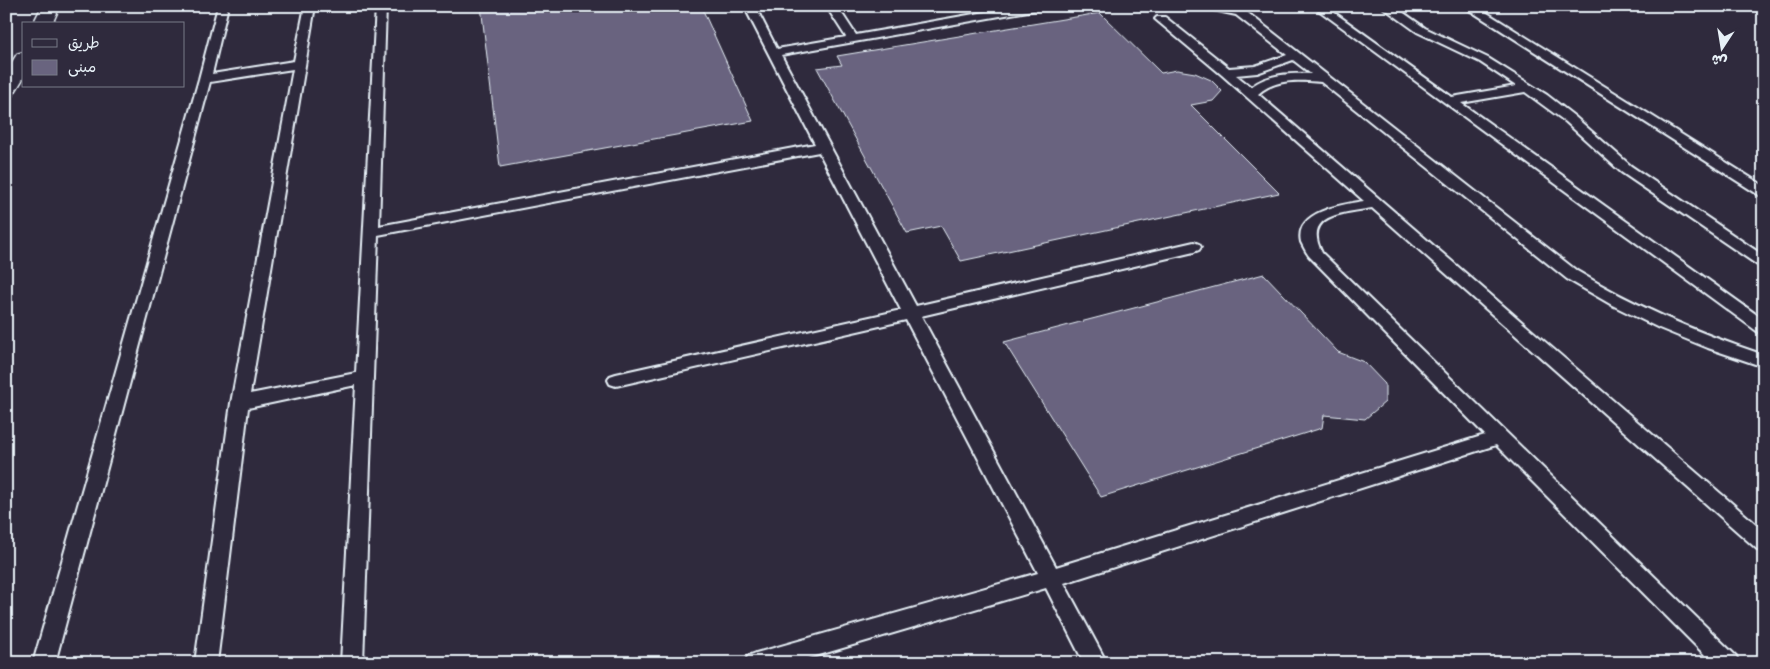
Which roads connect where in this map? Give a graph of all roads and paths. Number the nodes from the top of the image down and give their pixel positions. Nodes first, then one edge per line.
1 (51, 6) edge
2 (223, 6) edge
3 (310, 6) edge
4 (381, 6) edge
5 (749, 6) edge
6 (832, 6) edge
7 (1039, 6) edge
8 (1208, 6) edge
9 (1318, 6) edge
10 (1386, 6) edge
11 (1468, 6) edge
12 (1236, 9) edge
13 (1161, 19) dead end
14 (43, 22) edge
15 (852, 38) junction
16 (773, 53) junction
17 (1295, 56) junction
18 (22, 62) edge
19 (300, 64) junction
20 (1226, 72) junction
21 (205, 79) junction
22 (1323, 79) junction
23 (1527, 88) junction
24 (6, 91) edge
25 (1250, 94) junction
26 (1450, 101) junction
27 (823, 147) junction
28 (1764, 192) edge
29 (1374, 203) junction
30 (372, 232) junction
31 (1194, 247) dead end
32 (1764, 263) edge
33 (911, 313) junction
34 (1764, 328) edge
35 (1764, 361) edge
36 (366, 377) junction
37 (616, 380) dead end
38 (240, 403) junction
39 (1500, 437) junction
40 (1764, 543) edge
41 (1051, 578) junction
42 (44, 663) edge
43 (206, 663) edge
44 (352, 663) edge
45 (756, 663) edge
46 (1096, 663) edge
47 (1728, 663) edge

1 - 14 street
2 - 21 lane
3 - 19 lane
4 - 30 lane
5 - 16 lane
6 - 15 lane
7 - 15 lane
8 - 12 lane
9 - 26 lane
10 - 23 lane
11 - 28 lane
12 - 17 lane
13 - 20 lane
15 - 16 lane
16 - 27 lane
17 - 20 lane
17 - 22 lane
18 - 24 street
19 - 21 lane
19 - 38 lane
20 - 25 lane
21 - 42 lane
22 - 25 lane
22 - 35 lane
23 - 26 lane
23 - 32 lane
25 - 29 lane
26 - 34 lane
27 - 30 lane
27 - 33 lane
29 - 39 lane
29 - 40 lane
30 - 36 lane
31 - 33 lane
33 - 37 lane
33 - 41 lane
36 - 38 lane
36 - 44 lane
38 - 43 lane
39 - 41 lane
39 - 47 lane
41 - 45 lane
41 - 46 lane

